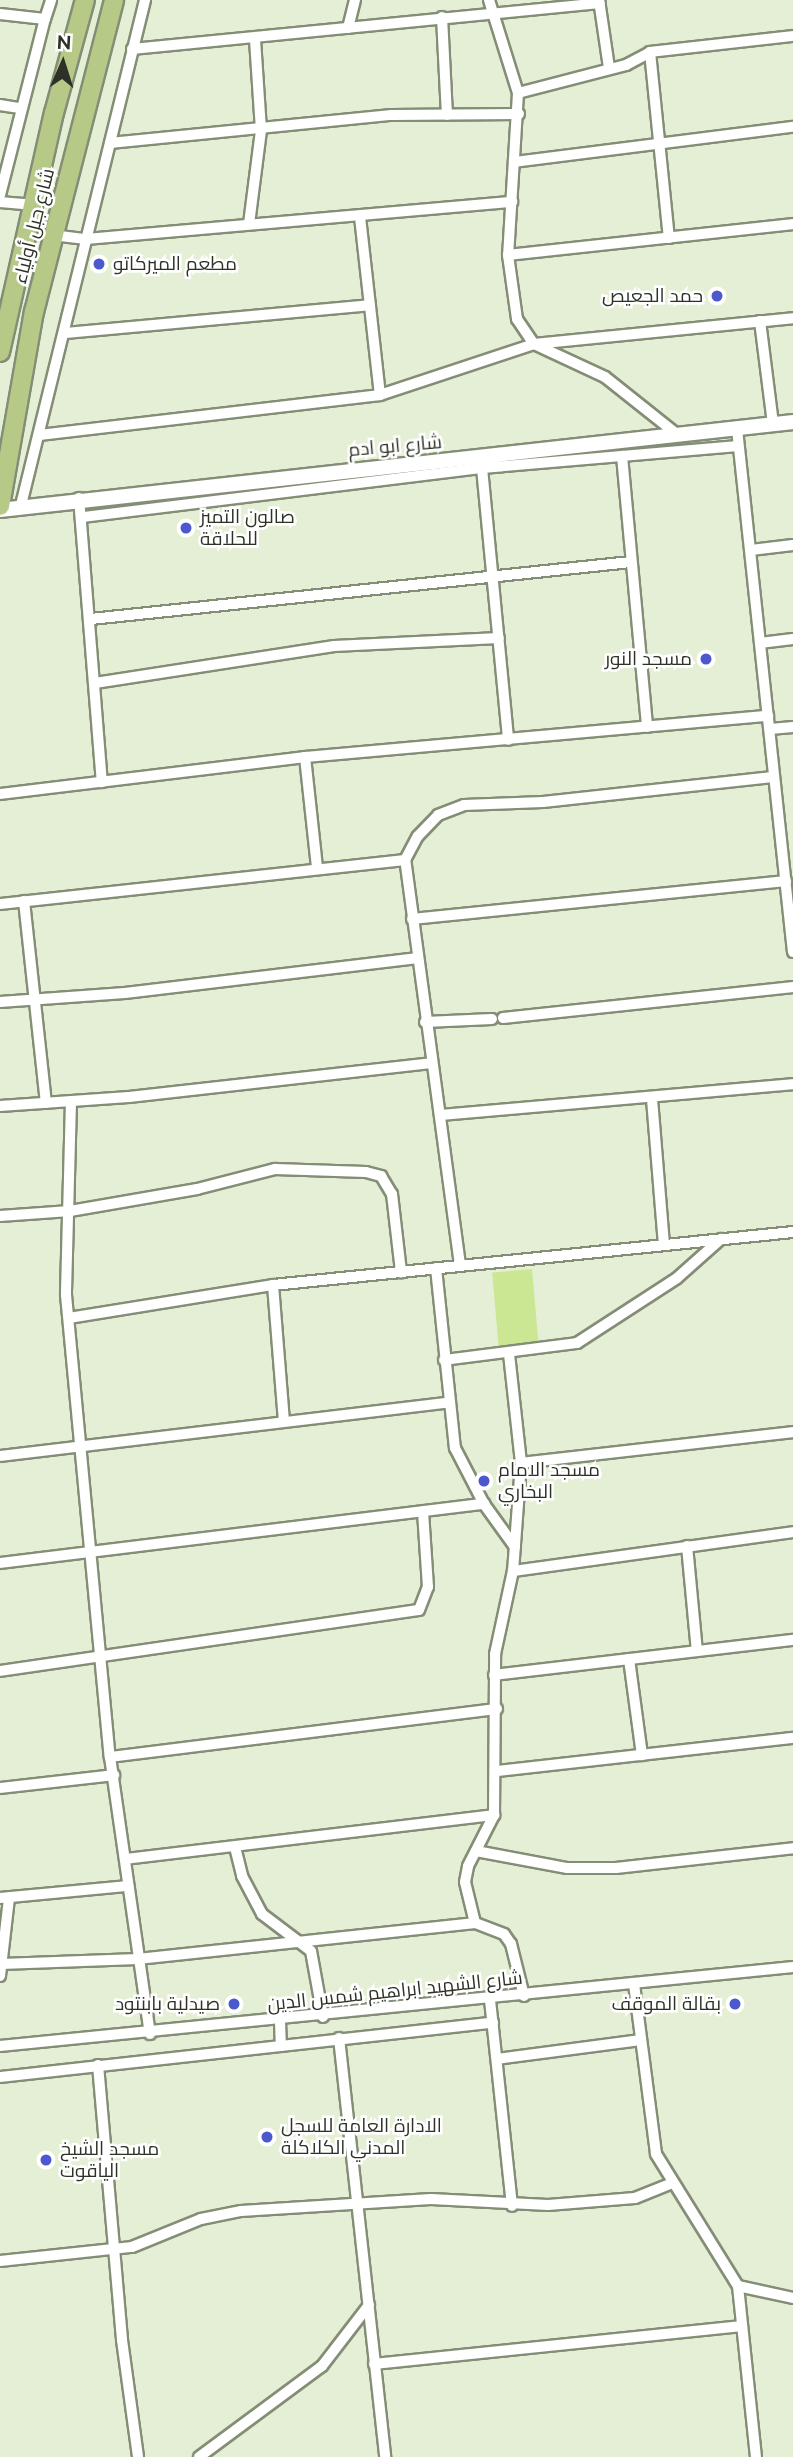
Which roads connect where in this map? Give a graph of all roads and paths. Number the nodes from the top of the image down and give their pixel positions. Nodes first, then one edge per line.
1 (51, 0) edge
2 (85, 0) edge
3 (114, 0) edge
4 (145, 0) edge
5 (355, 0) edge
6 (489, 0) edge
7 (600, 1) edge
8 (491, 12) junction
9 (0, 13) edge
10 (442, 17) junction
11 (45, 19) junction
12 (348, 28) junction
13 (793, 36) edge
14 (256, 39) junction
15 (132, 49) junction
16 (650, 52) junction
17 (609, 68) junction
18 (518, 93) junction
19 (0, 105) edge
20 (20, 108) junction
21 (519, 114) junction
22 (447, 115) junction
23 (793, 127) edge
24 (261, 130) junction
25 (110, 143) junction
26 (657, 145) junction
27 (514, 162) junction
28 (0, 195) edge
29 (0, 202) edge
30 (512, 202) junction
31 (32, 205) junction
32 (360, 217) junction
33 (793, 224) edge
34 (249, 225) junction
35 (52, 235) junction
36 (669, 238) junction
37 (86, 240) junction
38 (508, 255) junction
39 (6, 296) edge
40 (370, 305) junction
41 (793, 318) edge
42 (760, 321) junction
43 (65, 332) junction
44 (534, 344) junction
45 (0, 352) edge
46 (380, 395) junction
47 (793, 422) edge
48 (773, 424) junction
49 (737, 429) junction
50 (40, 435) junction
51 (678, 435) junction
52 (738, 446) junction
53 (622, 456) junction
54 (482, 468) junction
55 (79, 498) junction
56 (21, 505) junction
57 (0, 508) edge
58 (83, 517) junction
59 (793, 545) edge
60 (751, 550) junction
61 (632, 562) junction
62 (493, 574) junction
63 (91, 619) junction
64 (499, 638) junction
65 (793, 639) edge
66 (760, 643) junction
67 (95, 683) junction
68 (768, 716) junction
69 (647, 727) junction
70 (793, 727) edge
71 (770, 729) junction
72 (508, 740) junction
73 (305, 757) junction
74 (773, 777) junction
75 (102, 782) junction
76 (0, 794) edge
77 (793, 823) edge
78 (780, 824) junction
79 (405, 860) junction
80 (317, 868) junction
81 (786, 881) junction
82 (24, 901) junction
83 (0, 904) edge
84 (412, 919) junction
85 (792, 923) edge
86 (793, 951) edge
87 (418, 958) junction
88 (793, 986) edge
89 (38, 999) junction
90 (0, 1002) edge
91 (425, 1022) junction
92 (431, 1063) junction
93 (793, 1084) edge
94 (652, 1099) junction
95 (71, 1101) junction
96 (46, 1103) junction
97 (0, 1106) edge
98 (440, 1115) junction
99 (70, 1211) junction
100 (0, 1216) edge
101 (793, 1232) edge
102 (721, 1239) junction
103 (664, 1244) junction
104 (460, 1265) junction
105 (436, 1268) junction
106 (401, 1272) junction
107 (273, 1285) junction
108 (69, 1318) junction
109 (509, 1354) junction
110 (444, 1360) junction
111 (447, 1403) junction
112 (284, 1421) junction
113 (793, 1432) edge
114 (82, 1449) junction
115 (0, 1456) edge
116 (521, 1463) junction
117 (484, 1504) junction
118 (423, 1511) junction
119 (793, 1532) edge
120 (687, 1546) junction
121 (515, 1547) junction
122 (89, 1554) junction
123 (0, 1563) edge
124 (513, 1571) junction
125 (793, 1640) edge
126 (696, 1651) junction
127 (101, 1658) junction
128 (629, 1659) junction
129 (0, 1671) edge
130 (494, 1675) junction
131 (497, 1709) junction
132 (793, 1738) edge
133 (642, 1755) junction
134 (110, 1757) junction
135 (498, 1771) junction
136 (114, 1775) junction
137 (0, 1788) edge
138 (494, 1815) junction
139 (235, 1847) junction
140 (793, 1848) edge
141 (476, 1851) junction
142 (125, 1859) junction
143 (128, 1886) junction
144 (4, 1898) edge
145 (475, 1923) junction
146 (304, 1944) junction
147 (138, 1959) junction
148 (793, 1967) edge
149 (1, 1970) edge
150 (634, 1984) junction
151 (524, 1996) junction
152 (490, 2000) junction
153 (323, 2017) junction
154 (280, 2021) junction
155 (493, 2023) junction
156 (150, 2034) junction
157 (340, 2038) junction
158 (641, 2040) junction
159 (0, 2046) edge
160 (281, 2046) junction
161 (497, 2059) junction
162 (99, 2066) junction
163 (0, 2077) edge
164 (673, 2183) junction
165 (359, 2205) junction
166 (512, 2206) junction
167 (115, 2250) junction
168 (0, 2261) edge
169 (738, 2286) junction
170 (793, 2298) edge
171 (369, 2305) junction
172 (742, 2326) junction
173 (374, 2364) junction
174 (138, 2457) edge
175 (199, 2457) edge
176 (385, 2457) edge
177 (756, 2457) edge

1 - 11 street
2 - 31 main road, شارع جبل أولياء
3 - 35 main road, شارع جبل أولياء
4 - 15 street
5 - 12 street
6 - 8 street
7 - 8 street
7 - 17 street
8 - 10 street
8 - 18 street
9 - 11 street
10 - 12 street
10 - 22 street
11 - 20 street
12 - 14 street
13 - 16 street
14 - 15 street
14 - 24 street
15 - 25 street
16 - 17 street
16 - 26 street
17 - 18 street
18 - 21 street
19 - 20 street
20 - 28 street
21 - 22 street
21 - 27 street
22 - 24 street
23 - 26 street
24 - 25 street
24 - 34 street
25 - 37 street
26 - 27 street
26 - 36 street
27 - 30 street
29 - 31 street
30 - 32 street
30 - 38 street
31 - 39 main road, شارع جبل أولياء
32 - 34 street
32 - 40 street
33 - 36 street
34 - 37 street
35 - 37 street
35 - 57 main road, شارع جبل أولياء
36 - 38 street
37 - 43 street
38 - 44 street
39 - 45 main road, شارع جبل أولياء
40 - 43 street
40 - 46 street
41 - 42 street
42 - 44 street
42 - 48 street
43 - 50 street
44 - 46 street
44 - 51 street
46 - 50 street
47 - 48 street, شارع ابو ادم
48 - 49 street, شارع ابو ادم
49 - 51 street, شارع ابو ادم
49 - 52 street
50 - 56 street
51 - 55 street, شارع ابو ادم
52 - 53 street
52 - 60 street
53 - 54 street
53 - 61 street
54 - 58 street
54 - 62 street
55 - 56 street, شارع ابو ادم
55 - 58 street
56 - 57 street, شارع ابو ادم
58 - 63 street
59 - 60 street
60 - 66 street
61 - 62 street
61 - 69 street
62 - 63 street
62 - 64 street
63 - 67 street
64 - 67 street
64 - 72 street
65 - 66 street
66 - 68 street
67 - 75 street
68 - 69 street
68 - 71 street
69 - 72 street
70 - 71 street
71 - 74 street
72 - 73 street
73 - 75 street
73 - 80 street
74 - 78 street
74 - 79 street
75 - 76 street
77 - 78 street
78 - 81 street
79 - 80 street
79 - 84 street
80 - 82 street
81 - 84 street
81 - 85 street
82 - 83 street
82 - 89 street
84 - 87 street
85 - 86 street
87 - 89 street
87 - 91 street
88 - 91 street
89 - 90 street
89 - 96 street
91 - 92 street
92 - 95 street
92 - 98 street
93 - 94 street
94 - 98 street
94 - 103 street
95 - 96 street
95 - 99 street
96 - 97 street
98 - 104 street
99 - 100 street
99 - 106 street
99 - 108 street
101 - 102 street
102 - 103 street
102 - 109 street
103 - 104 street
104 - 105 street
105 - 106 street
105 - 110 street
106 - 107 street
107 - 108 street
107 - 112 street
108 - 114 street
109 - 110 street
109 - 116 street
110 - 111 street
111 - 112 street
111 - 117 street
112 - 114 street
113 - 116 street
114 - 115 street
114 - 122 street
116 - 121 street
117 - 118 street
117 - 121 street
118 - 122 street
118 - 127 street
119 - 120 street
120 - 124 street
120 - 126 street
121 - 124 street
122 - 123 street
122 - 127 street
124 - 130 street
125 - 126 street
126 - 128 street
127 - 129 street
127 - 134 street
128 - 130 street
128 - 133 street
130 - 131 street
131 - 134 street
131 - 135 street
132 - 133 street
133 - 135 street
134 - 136 street
135 - 138 street
136 - 137 street
136 - 142 street
138 - 139 street
138 - 141 street
139 - 142 street
139 - 146 street
140 - 141 street
141 - 145 street
142 - 143 street
143 - 144 street
143 - 147 street
144 - 149 street
145 - 146 street
145 - 151 street
146 - 147 street
146 - 153 street
147 - 149 street
147 - 156 street
148 - 150 street, شارع الشهيد ابراهيم شمس الدين
150 - 151 street, شارع الشهيد ابراهيم شمس الدين
150 - 158 street
151 - 152 street, شارع الشهيد ابراهيم شمس الدين
152 - 153 street, شارع الشهيد ابراهيم شمس الدين
152 - 155 street
153 - 154 street, شارع الشهيد ابراهيم شمس الدين
154 - 156 street, شارع الشهيد ابراهيم شمس الدين
154 - 160 street
155 - 157 street
155 - 161 street
156 - 159 street, شارع الشهيد ابراهيم شمس الدين
157 - 160 street
157 - 165 street
158 - 161 street
158 - 164 street
160 - 162 street
161 - 166 street
162 - 163 street
162 - 167 street
164 - 166 street
164 - 169 street
165 - 166 street
165 - 167 street
165 - 171 street
167 - 168 street
167 - 174 street
169 - 170 street
169 - 172 street
171 - 173 street
171 - 175 street
172 - 173 street
172 - 177 street
173 - 176 street

